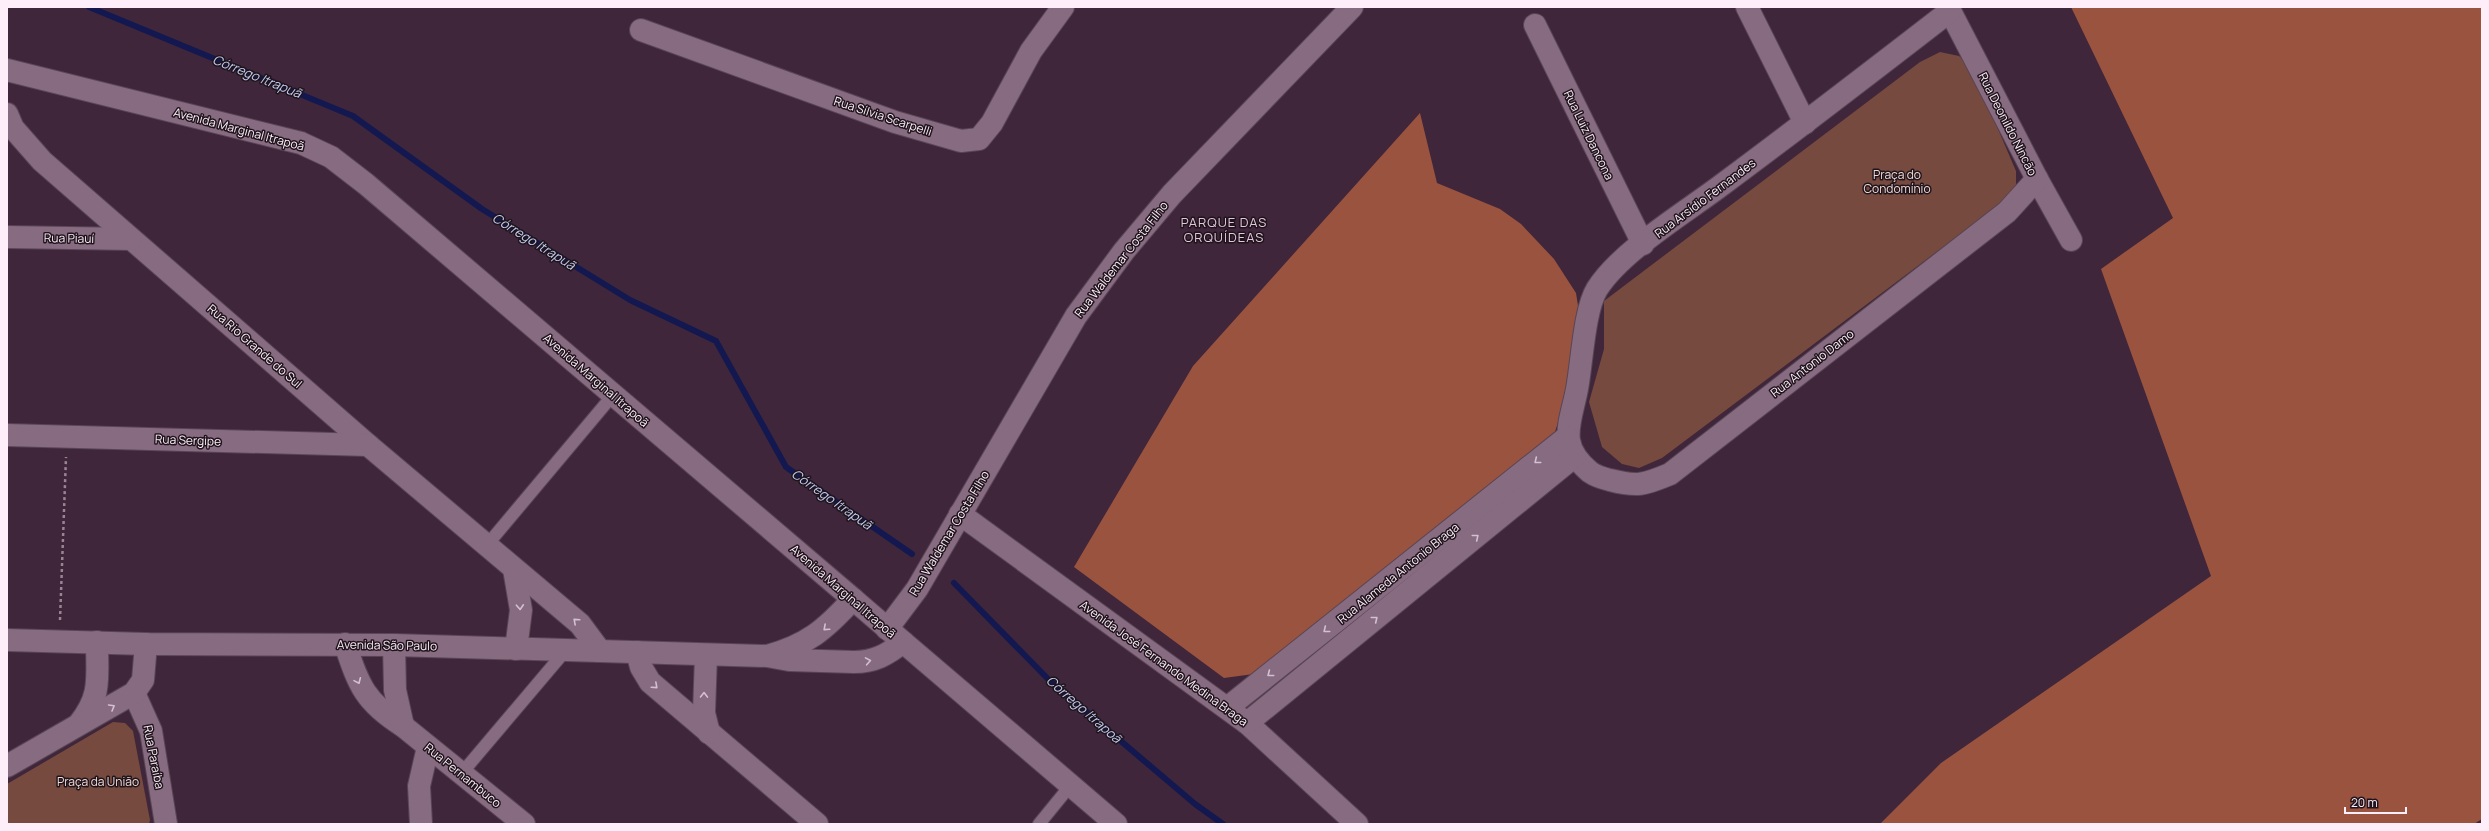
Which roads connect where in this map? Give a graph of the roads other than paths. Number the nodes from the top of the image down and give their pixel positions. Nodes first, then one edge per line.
1 (1063, 7) edge
2 (1352, 7) edge
3 (1747, 7) edge
4 (1949, 9) edge
5 (1536, 25) dead end
6 (641, 30) dead end
7 (7, 70) edge
8 (7, 114) edge
9 (1805, 123) junction
10 (2037, 179) junction
11 (7, 237) edge
12 (131, 239) junction
13 (2071, 240) dead end
14 (1643, 244) junction
15 (614, 395) junction
16 (7, 435) edge
17 (368, 445) junction
18 (1572, 448) junction
19 (960, 514) junction
20 (488, 545) junction
21 (514, 569) junction
22 (852, 599) junction
23 (895, 636) junction
24 (7, 640) edge
25 (97, 642) junction
26 (146, 644) junction
27 (345, 644) junction
28 (394, 645) junction
29 (516, 649) junction
30 (566, 650) junction
31 (600, 652) junction
32 (637, 652) junction
33 (706, 654) junction
34 (767, 656) junction
35 (134, 693) junction
36 (1227, 708) junction
37 (1248, 723) junction
38 (78, 726) junction
39 (403, 726) junction
40 (709, 734) junction
41 (428, 747) junction
42 (7, 766) edge
43 (461, 774) junction
44 (1070, 786) junction
45 (166, 824) edge
46 (421, 824) edge
47 (524, 824) edge
48 (817, 824) edge
49 (1039, 824) edge
50 (1116, 824) edge
51 (1357, 824) edge

1 - 6 street, Rua Sílvia Scarpelli
2 - 19 street, Rua Waldemar Costa Filho
3 - 9 street
4 - 9 street, Rua Arsídio Fernandes
4 - 10 street, Rua Deonildo Nincão
5 - 14 street, Rua Luiz Dancona
7 - 15 street, Avenida Marginal Itrapoã
8 - 12 street, Rua Rio Grande do Sul
9 - 14 street, Rua Arsídio Fernandes
10 - 13 street, Rua Deonildo Nincão
10 - 18 street, Rua Antonio Damo
11 - 12 street, Rua Piauí
12 - 17 street, Rua Rio Grande do Sul
14 - 18 street, Rua Arsídio Fernandes
15 - 20 lane
15 - 22 street, Avenida Marginal Itrapoã
16 - 17 street, Rua Sergipe
17 - 20 street, Rua Rio Grande do Sul
18 -> 36 street, Rua Alameda Antonio Braga
37 -> 18 street, Rua Alameda Antonio Braga
19 - 23 street, Rua Waldemar Costa Filho
19 - 36 street, Avenida José Fernando Medina Braga
20 - 21 street, Rua Rio Grande do Sul
21 -> 29 street
31 -> 21 street, Rua Rio Grande do Sul
22 - 23 street, Avenida Marginal Itrapoã
22 -> 34 street, Avenida São Paulo
34 -> 23 street, Avenida São Paulo
23 - 44 street, Avenida Marginal Itrapoã
24 - 25 street, Avenida São Paulo
25 - 26 street, Avenida São Paulo
25 - 38 street
26 - 27 street, Avenida São Paulo
26 - 35 street
27 - 28 street, Avenida São Paulo
27 -> 39 street, Rua Pernambuco
28 - 29 street, Avenida São Paulo
28 - 39 street
29 - 30 street, Avenida São Paulo
30 - 31 street, Avenida São Paulo
30 - 43 lane
31 - 32 street, Avenida São Paulo
32 - 33 street, Avenida São Paulo
32 -> 40 street
33 - 34 street, Avenida São Paulo
40 -> 33 street
38 -> 35 street
35 - 45 street, Rua Paraíba
36 - 37 street, Avenida José Fernando Medina Braga
37 - 51 street, Avenida José Fernando Medina Braga
38 - 42 street
39 - 41 street, Rua Pernambuco
40 - 48 street
41 - 43 street, Rua Pernambuco
41 - 46 street
43 - 47 street, Rua Pernambuco
44 - 49 lane
44 - 50 street, Avenida Marginal Itrapoã

